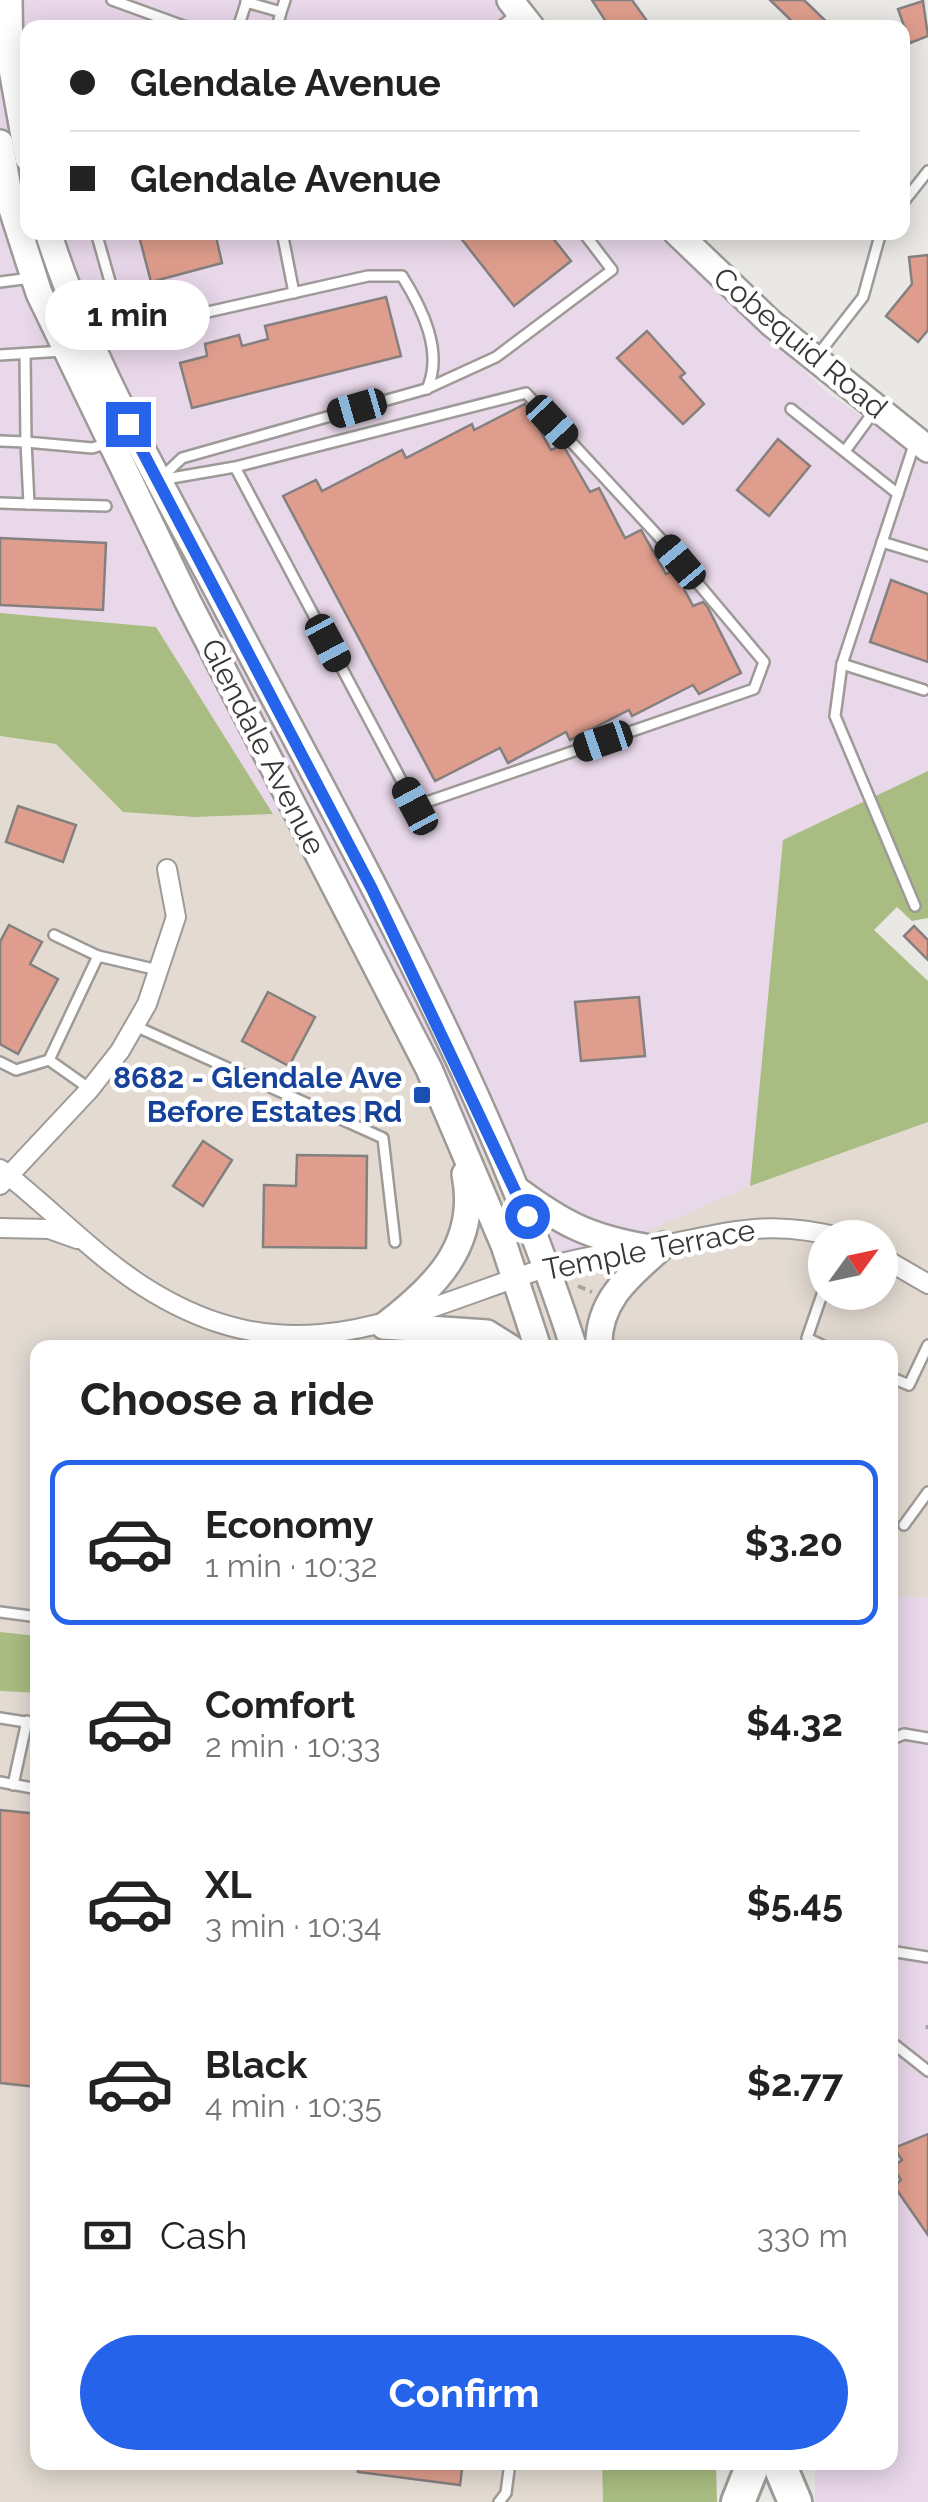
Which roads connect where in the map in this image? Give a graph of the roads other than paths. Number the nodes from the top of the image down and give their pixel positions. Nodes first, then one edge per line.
1 (9, 0) edge
2 (112, 0) edge
3 (285, 0) edge
4 (247, 1) edge
5 (281, 12) junction
6 (167, 20) edge
7 (279, 20) edge
8 (20, 114) edge
9 (0, 143) edge
10 (928, 170) edge
11 (910, 194) edge
12 (20, 234) edge
13 (22, 240) edge
14 (50, 240) edge
15 (98, 240) edge
16 (284, 240) edge
17 (589, 240) edge
18 (684, 240) edge
19 (879, 240) edge
20 (34, 277) junction
21 (0, 282) edge
22 (294, 293) junction
23 (124, 331) junction
24 (78, 345) junction
25 (0, 355) edge
26 (25, 355) junction
27 (816, 358) junction
28 (426, 389) junction
29 (876, 408) junction
30 (791, 409) dead end
31 (0, 441) edge
32 (26, 442) junction
33 (108, 443) junction
34 (922, 444) edge
35 (845, 451) junction
36 (235, 468) junction
37 (158, 480) junction
38 (128, 481) junction
39 (898, 494) junction
40 (0, 503) edge
41 (29, 504) junction
42 (106, 506) dead end
43 (882, 542) junction
44 (928, 556) edge
45 (842, 664) junction
46 (924, 690) dead end
47 (167, 869) dead end
48 (915, 906) dead end
49 (54, 935) dead end
50 (98, 956) junction
51 (158, 970) junction
52 (135, 1026) junction
53 (49, 1060) junction
54 (0, 1062) edge
55 (90, 1089) junction
56 (458, 1138) junction
57 (3, 1177) edge
58 (516, 1189) junction
59 (0, 1228) edge
60 (808, 1228) edge
61 (394, 1242) dead end
62 (654, 1246) junction
63 (96, 1248) junction
64 (898, 1266) edge
65 (547, 1267) junction
66 (515, 1278) junction
67 (928, 1284) edge
68 (817, 1310) edge
69 (384, 1326) junction
70 (499, 1340) edge
71 (535, 1340) edge
72 (571, 1340) edge
73 (600, 1340) edge
74 (811, 1340) edge
75 (928, 1345) edge
76 (898, 1380) edge
77 (928, 1492) edge
78 (904, 1525) dead end
79 (0, 1612) edge
80 (30, 1615) edge
81 (0, 1718) edge
82 (30, 1722) edge
83 (30, 1729) edge
84 (898, 1737) edge
85 (928, 1738) edge
86 (0, 1782) edge
87 (13, 1785) junction
88 (30, 1788) edge
89 (898, 1952) edge
90 (928, 1957) edge
91 (898, 2047) edge
92 (928, 2071) edge
93 (509, 2470) edge
94 (770, 2472) edge
95 (499, 2502) edge
96 (738, 2502) edge
97 (753, 2502) edge
98 (794, 2502) edge

1 - 8 main road
2 - 6 lane
3 - 5 lane
4 - 5 lane
5 - 7 lane
9 - 12 main road, Glendale Avenue
10 - 11 lane
13 - 20 main road, Glendale Avenue
14 - 24 main road, Glendale Avenue
15 - 23 lane
16 - 22 lane
17 - 28 lane
18 - 27 main road, Cobequid Road
19 - 27 lane
20 - 21 lane
20 - 24 main road, Glendale Avenue
22 - 23 lane
22 - 28 lane
23 - 24 lane
24 - 26 lane
24 - 33 main road, Glendale Avenue
24 - 37 main road, Glendale Avenue
25 - 26 lane
26 - 32 lane
27 - 29 main road, Cobequid Road
28 - 37 lane
29 - 34 main road, Cobequid Road
29 - 35 lane
30 - 35 lane
31 - 32 lane
32 - 33 lane
32 - 41 lane
33 - 38 main road, Glendale Avenue
34 - 39 lane
35 - 39 lane
36 - 36 lane
36 - 37 lane
37 - 38 lane
37 - 58 main road, Glendale Avenue
38 - 56 main road, Glendale Avenue
39 - 43 lane
40 - 41 lane
41 - 42 lane
43 - 44 lane
43 - 45 lane
45 - 46 lane
45 - 48 lane
47 - 51 street
49 - 50 lane
50 - 51 lane
50 - 53 lane
51 - 52 street
52 - 55 street
52 - 61 lane
53 - 54 lane
53 - 55 lane
55 - 57 street
56 - 66 main road, Glendale Avenue
56 - 69 main road
57 - 63 street
58 - 62 main road
58 - 65 main road, Glendale Avenue
59 - 63 street
60 - 62 street, Temple Terrace
62 - 65 street, Temple Terrace
62 - 73 main road
63 - 69 street, Temple Terrace
64 - 67 street
65 - 66 street, Temple Terrace
65 - 72 main road, Glendale Avenue
66 - 69 street, Temple Terrace
66 - 71 main road, Glendale Avenue
68 - 74 lane
69 - 70 main road
75 - 76 lane
77 - 78 lane
79 - 80 lane
81 - 82 lane
83 - 87 lane
84 - 85 lane
86 - 87 lane
87 - 88 lane
89 - 90 lane
91 - 92 lane
93 - 95 lane
94 - 96 highway
94 - 97 main road
94 - 98 highway

